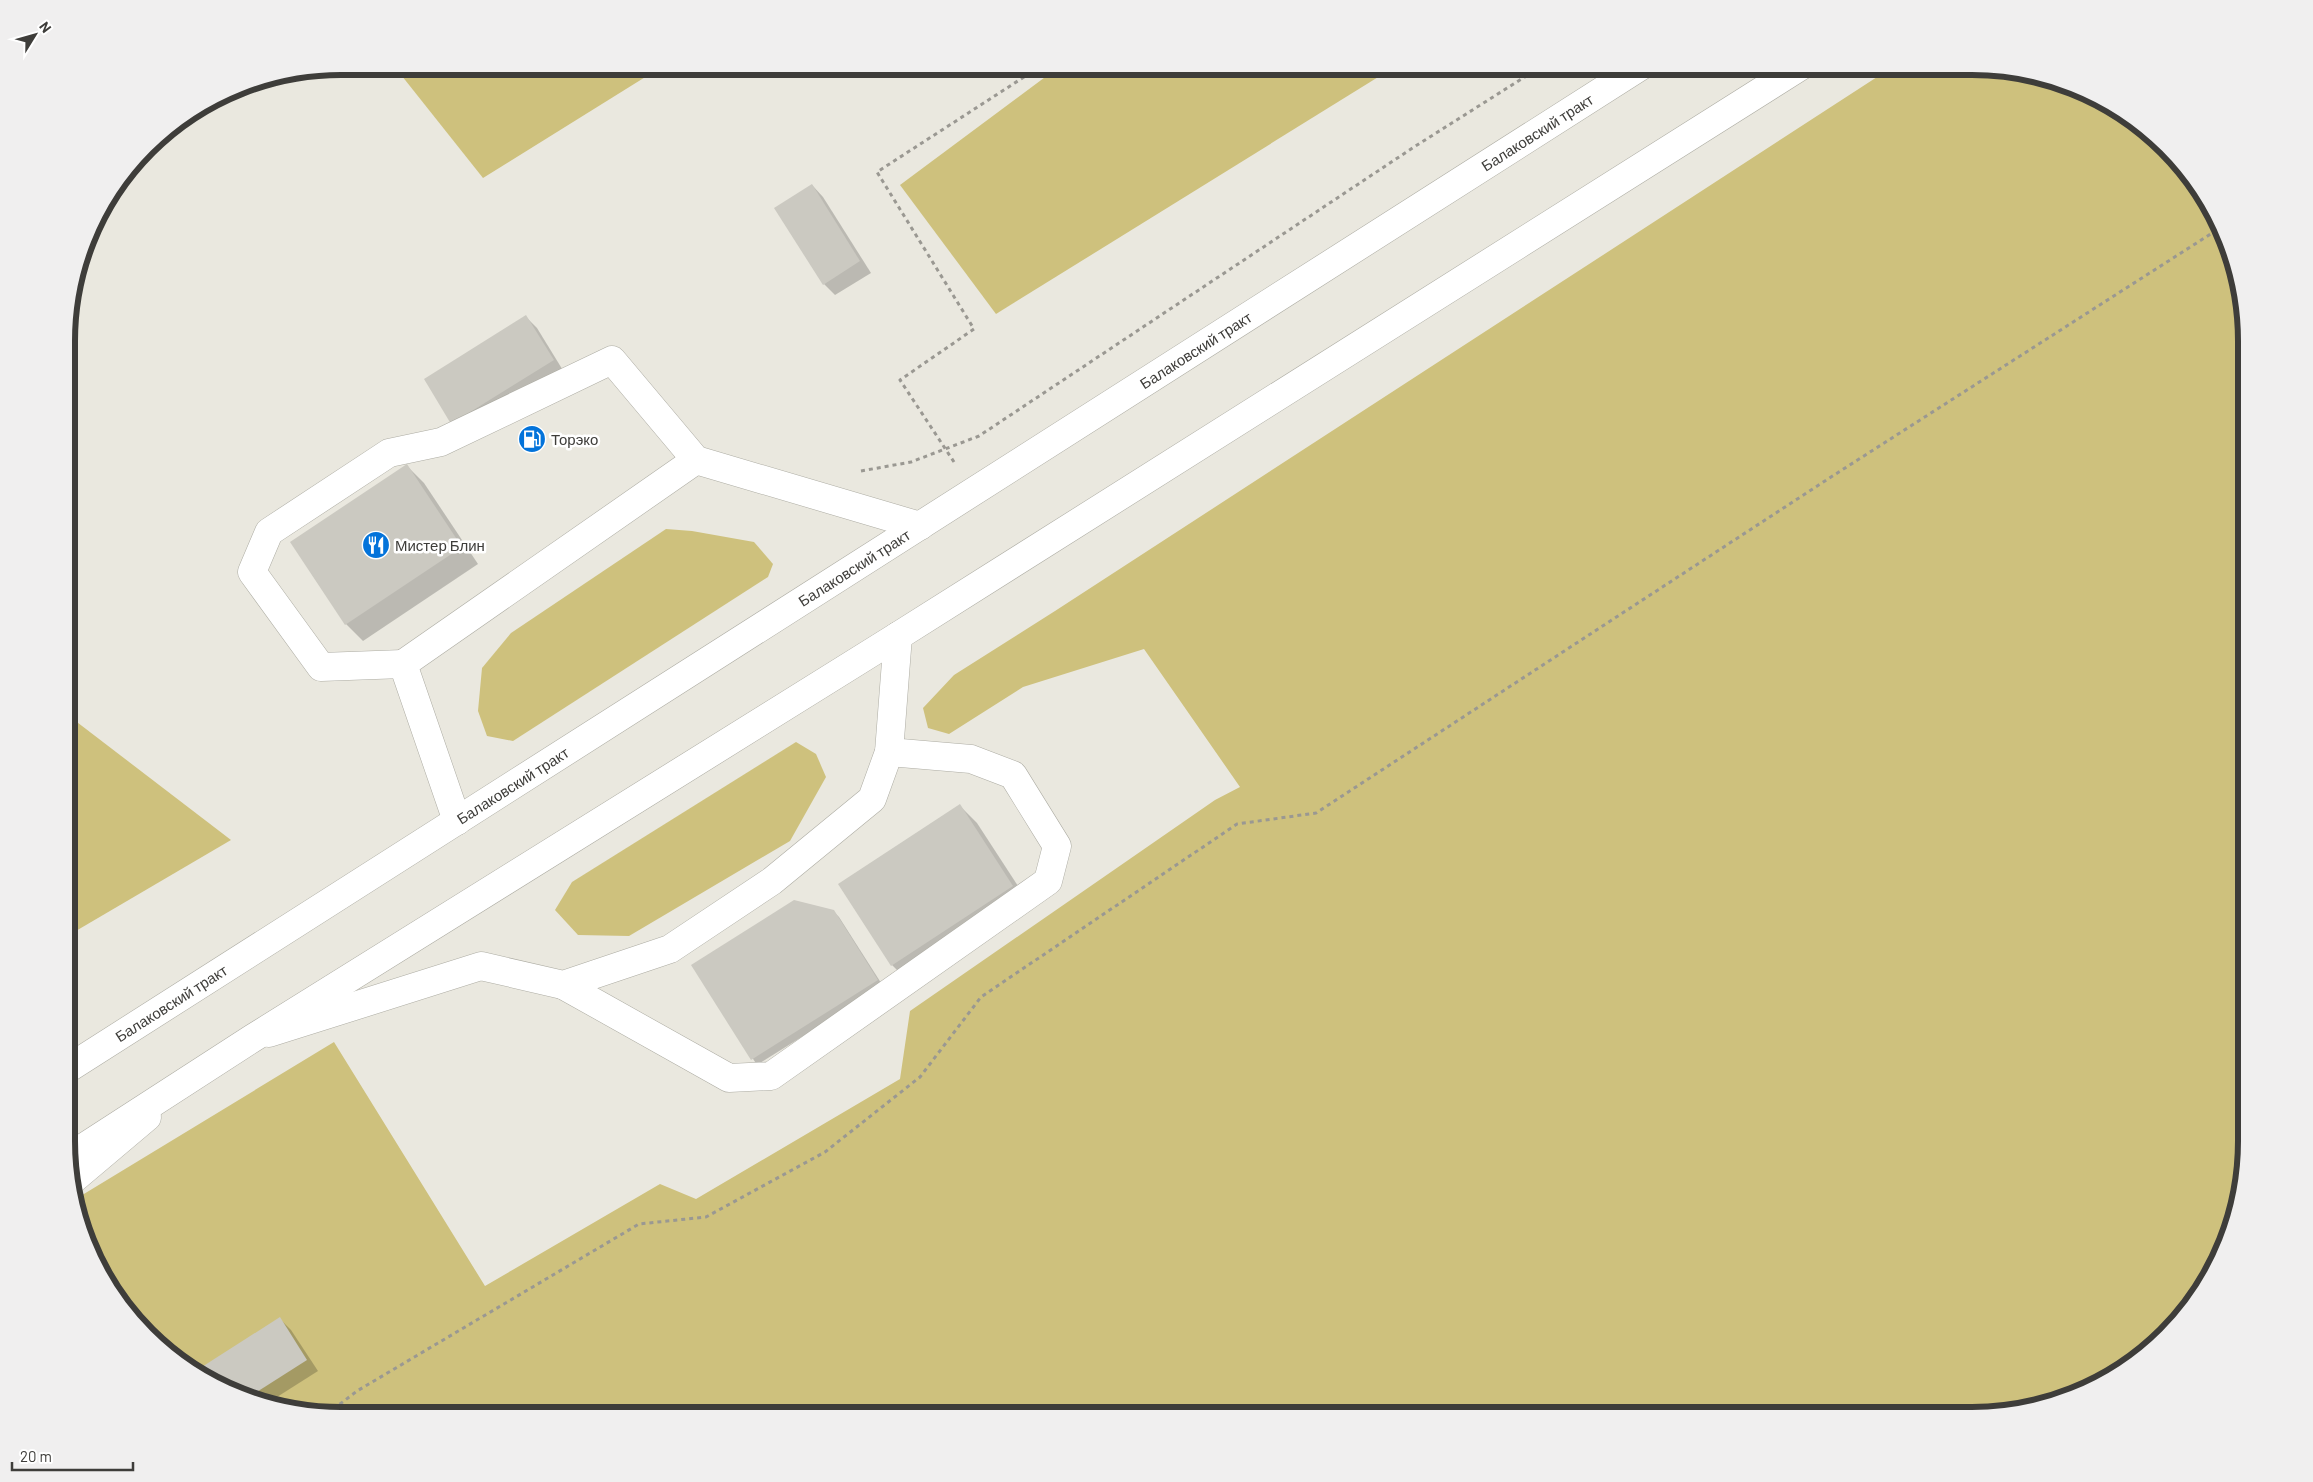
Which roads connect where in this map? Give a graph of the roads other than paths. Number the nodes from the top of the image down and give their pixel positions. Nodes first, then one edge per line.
1 (1627, 75) edge
2 (1787, 75) edge
3 (696, 460) junction
4 (920, 526) junction
5 (898, 636) junction
6 (403, 664) junction
7 (889, 752) junction
8 (456, 821) junction
9 (563, 984) junction
10 (253, 1038) junction
11 (75, 1064) edge
12 (193, 1078) junction
13 (76, 1153) edge
14 (77, 1176) edge

1 - 4 main road, Балаковский тракт
2 - 5 main road
3 - 4 main road
3 - 6 main road
3 - 6 main road
4 - 8 main road, Балаковский тракт
5 - 7 main road
5 - 10 main road
6 - 8 main road
7 - 9 main road
7 - 9 main road
8 - 11 main road, Балаковский тракт
9 - 10 main road
10 - 12 main road
12 - 13 main road
12 - 14 main road

